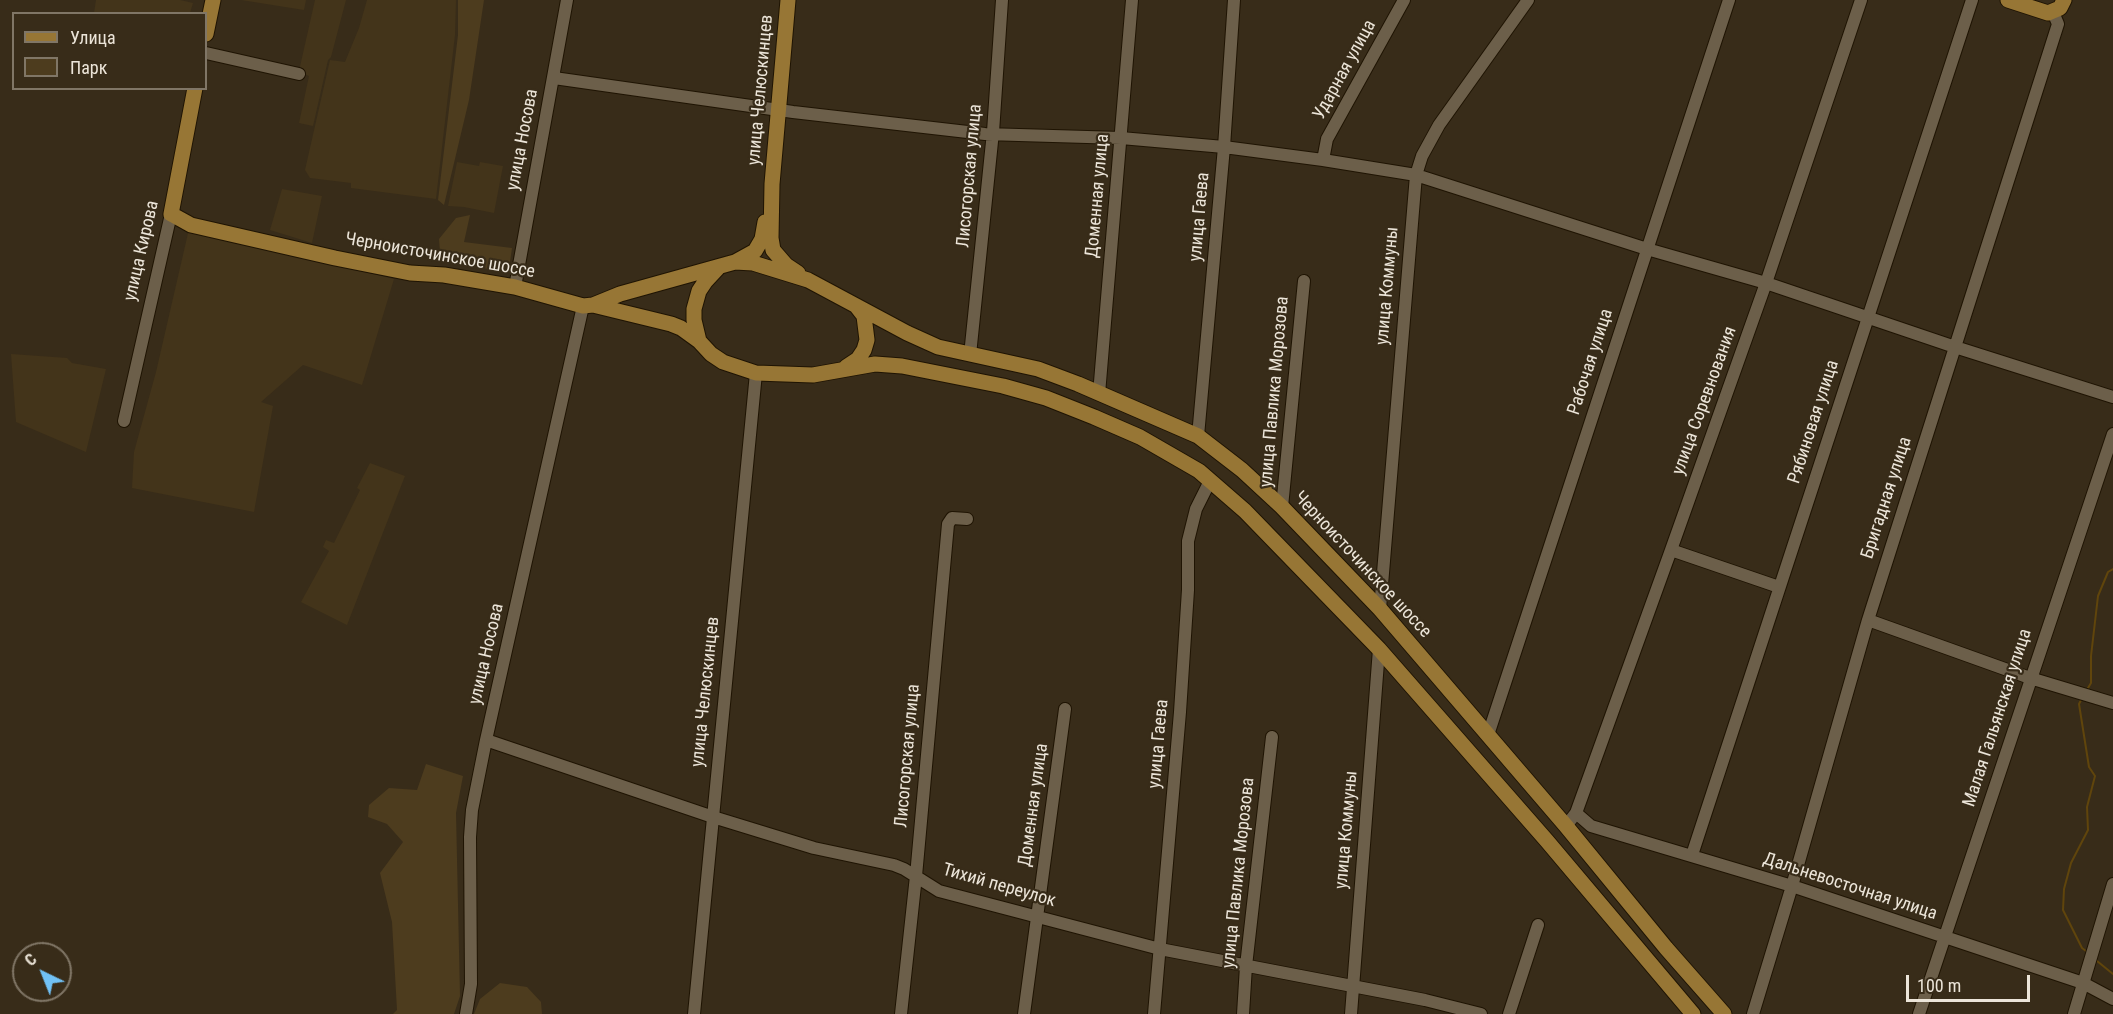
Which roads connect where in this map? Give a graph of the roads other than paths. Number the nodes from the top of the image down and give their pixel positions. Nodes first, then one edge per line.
1 (213, 0) edge
2 (567, 0) edge
3 (788, 0) edge
4 (1002, 0) edge
5 (1132, 0) edge
6 (1234, 0) edge
7 (1404, 0) edge
8 (1528, 0) edge
9 (1729, 0) edge
10 (1861, 0) edge
11 (1972, 0) edge
12 (2008, 0) edge
13 (2064, 0) edge
14 (2054, 12) junction
15 (207, 29) edge
16 (207, 53) edge
17 (299, 74) dead end
18 (554, 78) junction
19 (195, 90) edge
20 (779, 110) junction
21 (993, 132) junction
22 (1121, 138) junction
23 (1224, 147) junction
24 (1323, 160) junction
25 (1416, 175) junction
26 (772, 184) junction
27 (171, 214) junction
28 (1647, 249) junction
29 (735, 262) junction
30 (720, 267) junction
31 (808, 280) junction
32 (1304, 281) dead end
33 (1766, 283) junction
34 (515, 286) junction
35 (588, 305) junction
36 (855, 305) junction
37 (1868, 316) junction
38 (699, 341) junction
39 (1955, 347) junction
40 (970, 355) junction
41 (841, 371) junction
42 (756, 373) junction
43 (1099, 394) junction
44 (2113, 397) edge
45 (124, 421) dead end
46 (2113, 434) edge
47 (1198, 436) junction
48 (1210, 480) junction
49 (1282, 507) junction
50 (967, 519) dead end
51 (1671, 550) junction
52 (1779, 587) junction
53 (1380, 609) junction
54 (1868, 620) junction
55 (1390, 621) junction
56 (1374, 645) junction
57 (2030, 678) junction
58 (2113, 703) edge
59 (1065, 709) dead end
60 (1488, 735) junction
61 (1272, 737) dead end
62 (486, 740) junction
63 (1576, 813) junction
64 (713, 817) junction
65 (1566, 826) junction
66 (1692, 855) junction
67 (916, 876) junction
68 (2113, 884) edge
69 (1792, 886) junction
70 (1036, 916) junction
71 (1538, 925) dead end
72 (1944, 937) junction
73 (1160, 949) junction
74 (1246, 966) junction
75 (2083, 983) junction
76 (1352, 987) junction
77 (2113, 999) edge
78 (466, 1014) edge
79 (694, 1014) edge
80 (901, 1014) edge
81 (1024, 1014) edge
82 (1154, 1014) edge
83 (1243, 1014) edge
84 (1351, 1014) edge
85 (1481, 1014) edge
86 (1509, 1014) edge
87 (1693, 1014) edge
88 (1724, 1014) edge
89 (1753, 1014) edge
90 (1919, 1014) edge
91 (2074, 1014) edge

1 - 15 main road
2 - 18 street, улица Носова
3 - 20 main road, улица Челюскинцев
4 - 21 street, Лисогорская улица
5 - 22 street, Доменная улица
6 - 23 street, улица Гаева
7 - 24 street, Ударная улица
8 - 25 street, улица Коммуны
9 - 28 street, Рабочая улица
10 - 33 street, улица Соревнования
11 - 37 street, Рябиновая улица
12 - 14 main road
13 - 14 main road
14 - 39 street, Бригадная улица
16 - 17 street
18 - 20 street
18 - 34 street, улица Носова
19 - 27 main road, улица Кирова
20 - 21 street
20 - 26 main road, улица Челюскинцев
21 - 22 street
21 - 40 street, Лисогорская улица
22 - 23 street
22 - 43 street, Доменная улица
23 - 24 street
23 - 47 street, улица Гаева
24 - 25 street
25 - 28 street
25 - 53 street, улица Коммуны
26 - 29 main road, улица Челюскинцев
26 - 31 main road, улица Челюскинцев
27 - 34 main road, Черноисточинское шоссе
27 - 45 street, улица Кирова
28 - 33 street
28 - 60 street, Рабочая улица
29 - 30 main road
29 - 31 main road
30 - 35 main road
30 - 38 main road
31 - 36 main road
32 - 49 street, улица Павлика Морозова
33 - 37 street
33 - 51 street, улица Соревнования
34 - 35 main road, Черноисточинское шоссе
35 - 38 main road, Черноисточинское шоссе
35 - 62 street, улица Носова
36 - 40 main road, Черноисточинское шоссе
36 - 41 main road
37 - 39 street
37 - 52 street, Рябиновая улица
38 - 42 main road
39 - 44 street
39 - 54 street, Бригадная улица
40 - 43 main road, Черноисточинское шоссе
41 - 42 main road
41 - 48 main road
42 - 64 street, улица Челюскинцев
43 - 47 main road, Черноисточинское шоссе
46 - 57 street, Малая Гальянская улица
47 - 49 main road, Черноисточинское шоссе
48 - 56 main road
48 - 73 street, улица Гаева
49 - 53 main road, Черноисточинское шоссе
50 - 67 street, Лисогорская улица
51 - 52 street
51 - 63 street, улица Соревнования
52 - 66 street, Рябиновая улица
53 - 55 main road, Черноисточинское шоссе
54 - 57 street
54 - 69 street, Бригадная улица
55 - 56 main road
55 - 60 main road, Черноисточинское шоссе
56 - 76 street, улица Коммуны
56 - 87 main road
57 - 58 street
57 - 72 street, Малая Гальянская улица
59 - 70 street, Доменная улица
60 - 65 main road, Черноисточинское шоссе
61 - 74 street, улица Павлика Морозова
62 - 64 street, Тихий переулок
62 - 78 street, улица Носова
63 - 65 street, улица Соревнования
63 - 66 street, Дальневосточная улица
64 - 67 street, Тихий переулок
64 - 79 street, улица Челюскинцев
65 - 88 main road, Черноисточинское шоссе
66 - 69 street, Дальневосточная улица
67 - 70 street, Тихий переулок
67 - 80 street, Лисогорская улица
68 - 75 street
69 - 72 street, Дальневосточная улица
69 - 89 street, Бригадная улица
70 - 73 street, Тихий переулок
70 - 81 street, Доменная улица
71 - 86 street
72 - 75 street, Дальневосточная улица
72 - 90 street, Малая Гальянская улица
73 - 74 street, Тихий переулок
73 - 82 street, улица Гаева
74 - 76 street, Тихий переулок
74 - 83 street, улица Павлика Морозова
75 - 77 street, Дальневосточная улица
75 - 91 street
76 - 84 street, улица Коммуны
76 - 85 street, Тихий переулок

